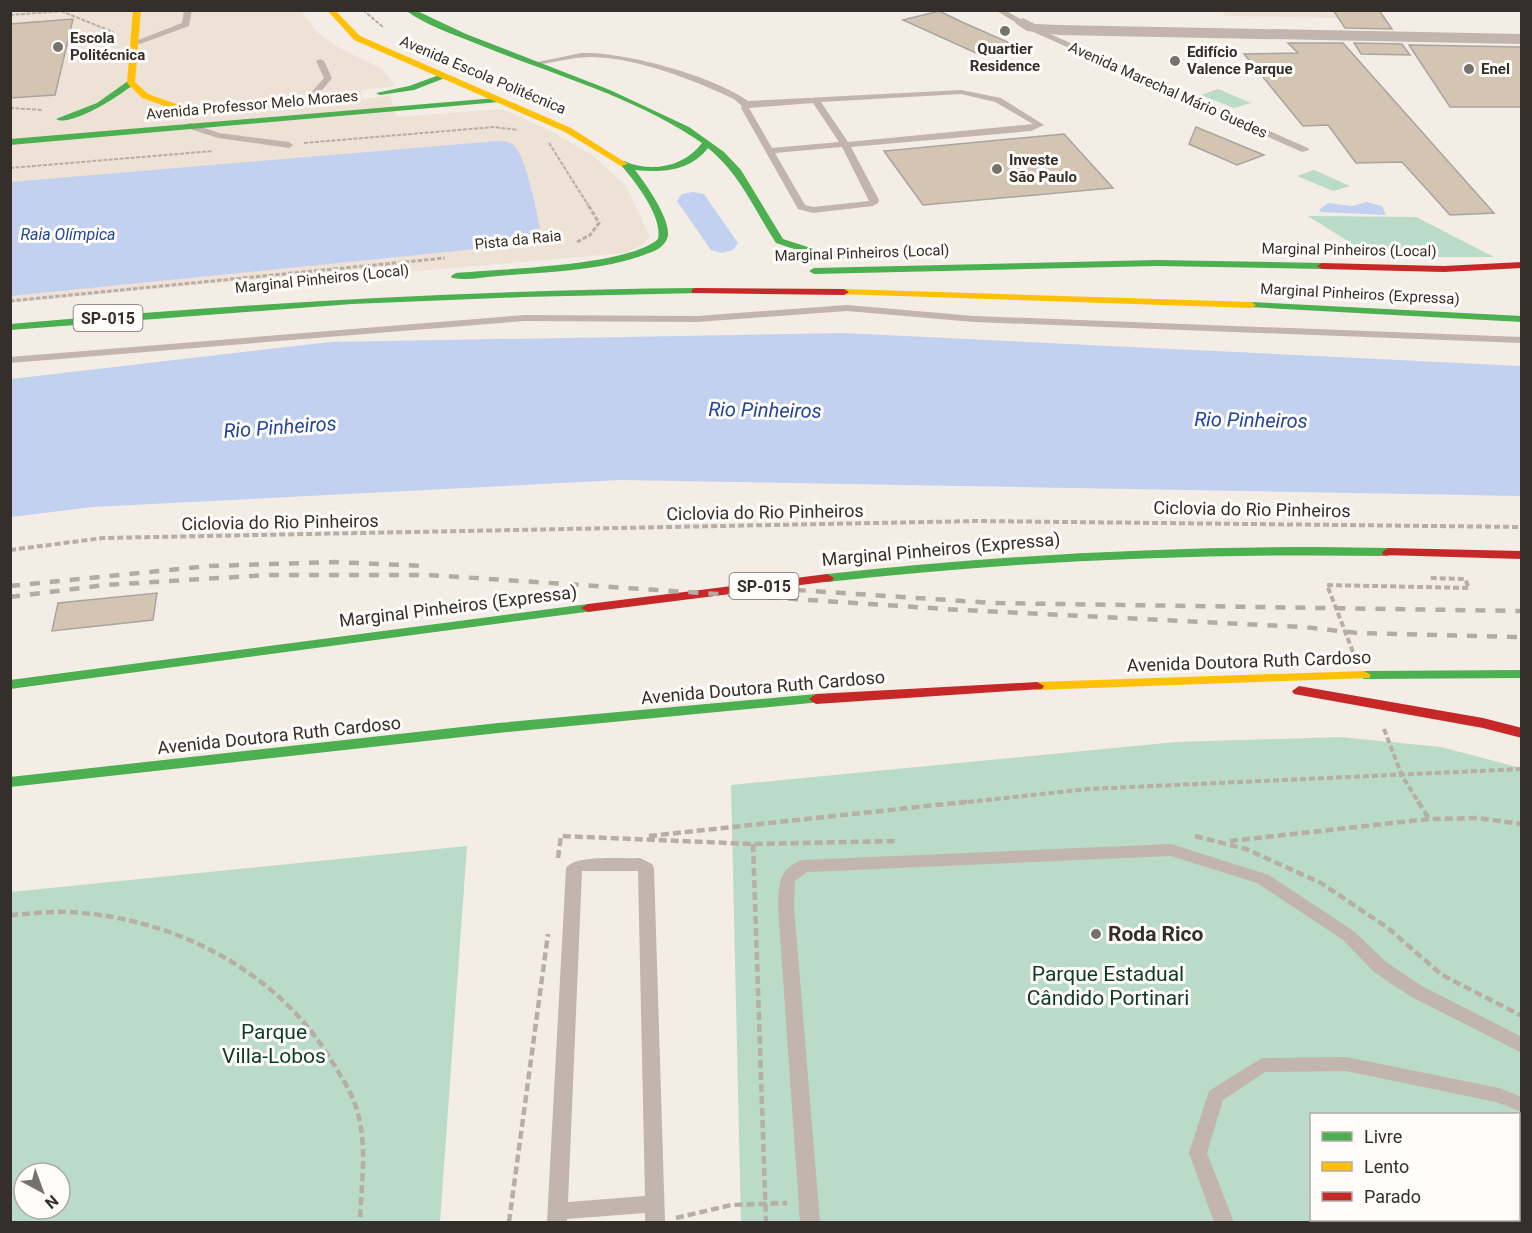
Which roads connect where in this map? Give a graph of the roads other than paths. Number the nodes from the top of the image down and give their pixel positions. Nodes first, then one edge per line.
1 (137, 10) edge
2 (188, 10) edge
3 (330, 10) edge
4 (408, 10) edge
5 (998, 10) edge
6 (1028, 25) junction
7 (1521, 28) edge
8 (1347, 30) junction
9 (1521, 39) edge
10 (137, 42) junction
11 (320, 61) dead end
12 (537, 63) junction
13 (442, 76) junction
14 (131, 82) junction
15 (367, 94) dead end
16 (326, 97) dead end
17 (528, 97) dead end
18 (311, 98) junction
19 (815, 99) junction
20 (496, 100) junction
21 (746, 106) junction
22 (148, 112) dead end
23 (115, 114) dead end
24 (290, 118) junction
25 (190, 126) junction
26 (10, 142) edge
27 (707, 143) junction
28 (290, 144) road end
29 (844, 144) junction
30 (1305, 150) dead end
31 (770, 151) junction
32 (627, 166) junction
33 (1157, 263) junction
34 (1521, 265) edge
35 (800, 271) dead end
36 (443, 278) dead end
37 (601, 278) dead end
38 (397, 284) dead end
39 (374, 288) junction
40 (205, 309) junction
41 (1521, 319) edge
42 (10, 327) edge
43 (1521, 340) edge
44 (10, 360) edge
45 (1521, 555) edge
46 (1521, 674) edge
47 (1239, 679) junction
48 (10, 686) edge
49 (1521, 733) edge
50 (10, 782) edge
51 (1521, 1046) edge
52 (1521, 1105) edge
53 (660, 1216) edge
54 (557, 1217) edge
55 (810, 1222) edge
56 (1224, 1222) edge

1 - 10 main road
2 - 10 lane
3 - 13 main road, Avenida Escola Politécnica
4 - 12 main road, Avenida Escola Politécnica
5 - 6 lane
6 - 8 street, Avenida Marechal Mário Guedes
6 - 30 lane, Avenida Marechal Mário Guedes
7 - 8 street, Avenida Marechal Mário Guedes
8 - 9 street, Avenida Marechal Mário Guedes
10 - 14 main road
11 - 18 lane
12 - 21 lane
12 - 27 main road, Avenida Escola Politécnica
13 - 15 main road, Avenida Professor Melo Moraes
13 - 20 main road, Avenida Escola Politécnica
14 - 22 main road, Avenida Professor Melo Moraes
14 - 23 main road
16 - 18 main road, Avenida Professor Melo Moraes
17 - 20 main road, Avenida Professor Melo Moraes
18 - 24 main road, Avenida Professor Melo Moraes
19 - 21 lane
19 - 29 lane
19 - 29 lane
20 - 24 main road, Avenida Professor Melo Moraes
20 - 32 main road, Avenida Escola Politécnica
21 - 31 lane
24 - 25 main road, Avenida Professor Melo Moraes
25 - 26 main road, Avenida Professor Melo Moraes
25 - 28 lane
27 - 32 main road
27 - 33 main road, Avenida Escola Politécnica
29 - 31 lane
29 - 31 lane
32 - 36 main road
33 - 34 main road, Marginal Pinheiros (Local)
33 - 35 main road, Marginal Pinheiros (Local)
37 - 39 main road, Marginal Pinheiros (Local)
38 - 39 main road
39 - 40 main road, Marginal Pinheiros (Local)
40 - 41 main road, Marginal Pinheiros (Expressa) / SP-015
40 - 42 main road, Marginal Pinheiros (Expressa) / SP-015
43 - 44 lane
45 - 48 main road, Marginal Pinheiros (Expressa) / SP-015
46 - 47 main road, Avenida Doutora Ruth Cardoso
47 - 49 main road
47 - 50 main road, Avenida Doutora Ruth Cardoso
51 - 55 lane
52 - 56 lane
53 - 54 lane
53 - 54 lane

